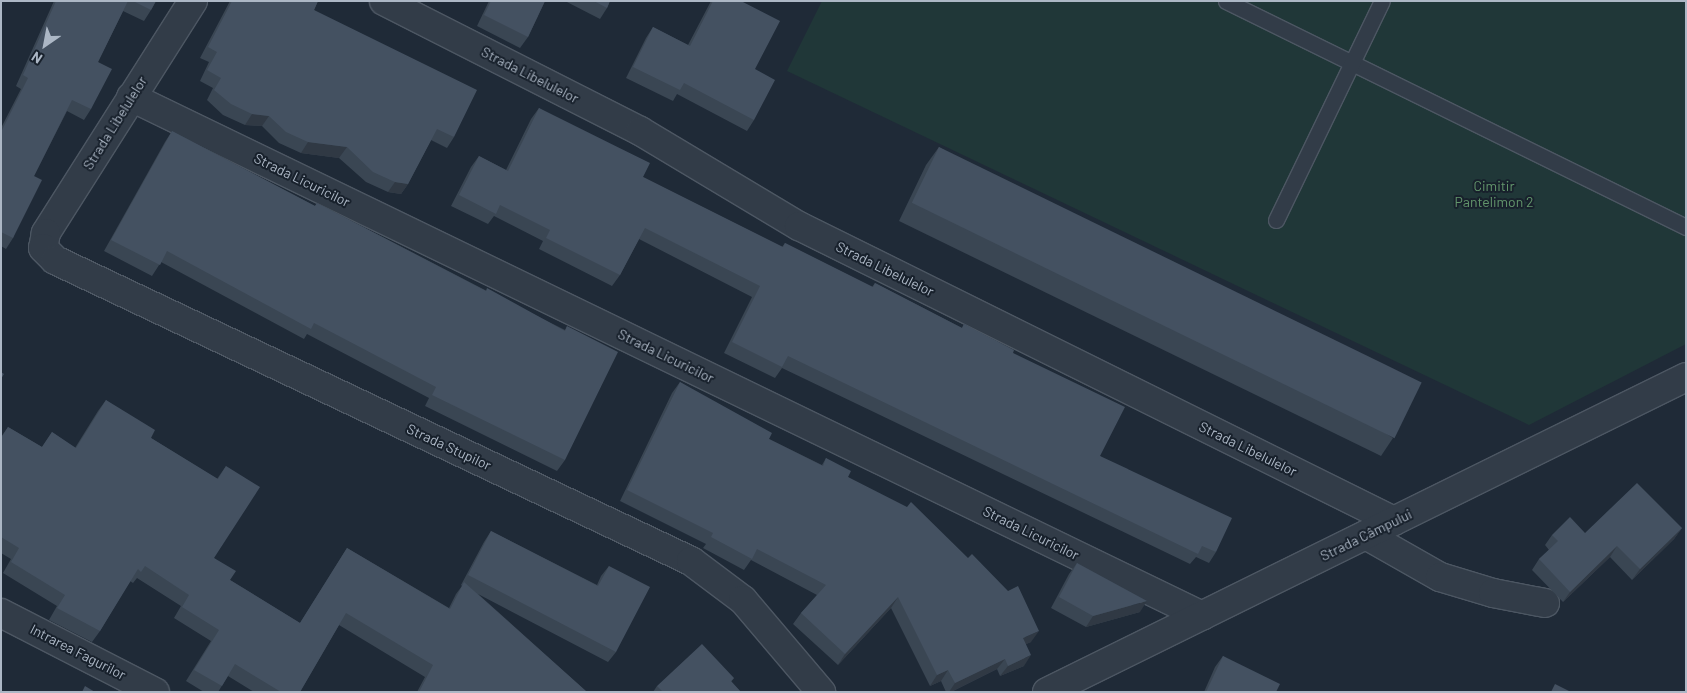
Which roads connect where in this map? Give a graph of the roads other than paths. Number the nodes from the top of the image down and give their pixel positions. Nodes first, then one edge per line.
1 (193, 1) edge
2 (384, 1) edge
3 (1226, 1) edge
4 (1382, 1) edge
5 (1353, 61) junction
6 (131, 97) junction
7 (1276, 220) dead end
8 (1686, 227) edge
9 (43, 248) joint
10 (1686, 377) edge
11 (1394, 521) junction
12 (1366, 535) junction
13 (1545, 602) dead end
14 (1, 613) edge
15 (1202, 616) junction
16 (155, 692) edge
17 (821, 692) edge
18 (1047, 692) edge

1 - 6 street, Strada Libelulelor
2 - 11 street, Strada Libelulelor
3 - 5 lane
4 - 5 lane
5 - 7 lane
5 - 8 lane
6 - 9 street, Strada Libelulelor
6 - 15 street, Strada Licuricilor
9 - 17 street, Strada Stupilor
10 - 11 street, Strada Câmpului
11 - 12 street, Strada Câmpului
12 - 13 street
12 - 15 street, Strada Câmpului
14 - 16 street, Intrarea Fagurilor
15 - 18 street, Strada Câmpului

